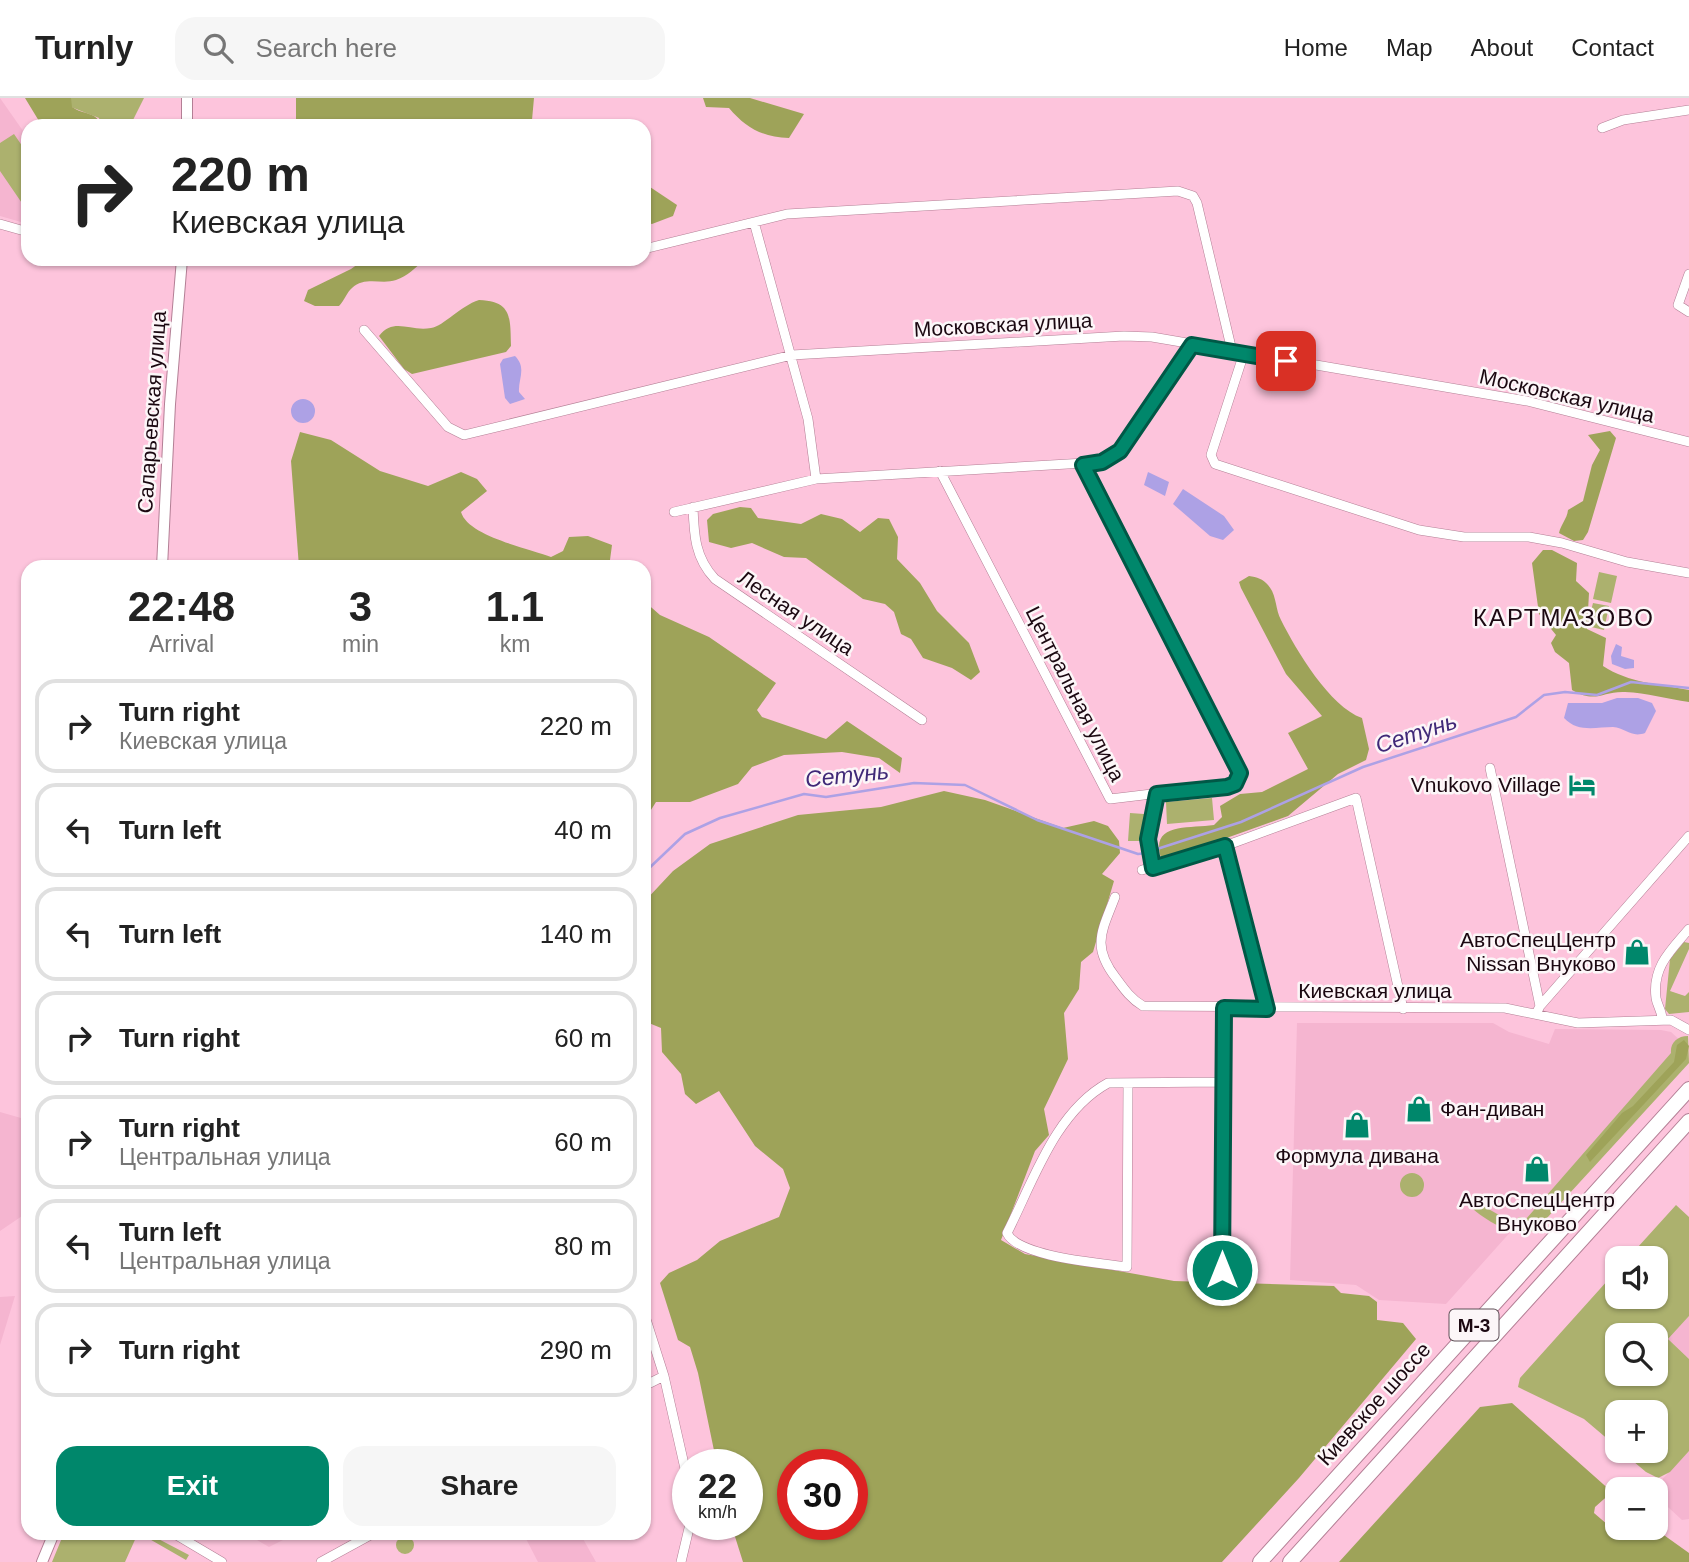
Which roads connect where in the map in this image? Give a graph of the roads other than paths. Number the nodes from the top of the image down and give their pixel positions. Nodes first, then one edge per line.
1 (187, 98) edge
2 (1689, 110) edge
3 (187, 119) edge
4 (1602, 128) dead end
5 (754, 222) junction
6 (0, 224) edge
7 (21, 230) edge
8 (651, 247) edge
9 (181, 266) edge
10 (1689, 274) edge
11 (1685, 310) edge
12 (364, 330) dead end
13 (1192, 345) junction
14 (1232, 351) junction
15 (1244, 354) junction
16 (792, 355) junction
17 (1689, 442) edge
18 (1083, 465) junction
19 (940, 471) junction
20 (816, 479) junction
21 (693, 507) junction
22 (674, 512) dead end
23 (162, 560) edge
24 (1689, 573) edge
25 (922, 720) dead end
26 (1490, 768) dead end
27 (1157, 794) junction
28 (1689, 836) edge
29 (1225, 846) junction
30 (1153, 868) junction
31 (1142, 870) dead end
32 (1115, 897) dead end
33 (1689, 929) edge
34 (1224, 1008) junction
35 (1267, 1009) junction
36 (1403, 1009) junction
37 (1538, 1010) junction
38 (1662, 1019) junction
39 (1689, 1030) edge
40 (1223, 1082) junction
41 (1128, 1083) junction
42 (1689, 1088) edge
43 (1689, 1121) edge
44 (1222, 1270) dead end
45 (651, 1335) edge
46 (664, 1376) junction
47 (651, 1382) edge
48 (681, 1449) edge
49 (51, 1540) edge
50 (185, 1540) edge
51 (361, 1540) edge
52 (686, 1540) edge
53 (42, 1562) edge
54 (222, 1562) edge
55 (321, 1562) edge
56 (681, 1562) edge
57 (1260, 1562) edge
58 (1290, 1562) edge

1 - 3 street
2 - 4 street
5 - 8 street
5 - 14 street
5 - 16 street
6 - 7 street
9 - 23 street, Саларьевская улица
10 - 11 street
12 - 16 street, Московская улица
13 - 14 street, Московская улица
13 - 16 street, Московская улица
13 - 18 street
14 - 15 street, Московская улица
15 - 17 street, Московская улица
15 - 24 street
16 - 20 street
18 - 19 street
18 - 27 street, Центральная улица
19 - 20 street
19 - 27 street, Центральная улица
20 - 21 street
21 - 22 street
21 - 25 street, Лесная улица
26 - 37 street
27 - 30 street
28 - 37 street
29 - 30 street
29 - 35 street
29 - 36 street
30 - 31 street
32 - 34 street, Киевская улица
33 - 38 street
34 - 35 street, Киевская улица
34 - 40 street
35 - 36 street, Киевская улица
36 - 37 street, Киевская улица
37 - 38 street, Киевская улица
38 - 39 street, Киевская улица
40 - 41 street
40 - 44 street
41 - 41 street
42 - 57 highway, Киевское шоссе / М-3
43 - 58 highway, Киевское шоссе / М-3
45 - 46 street
46 - 47 street
46 - 48 street
49 - 53 street
50 - 54 street
51 - 55 street
52 - 56 street

